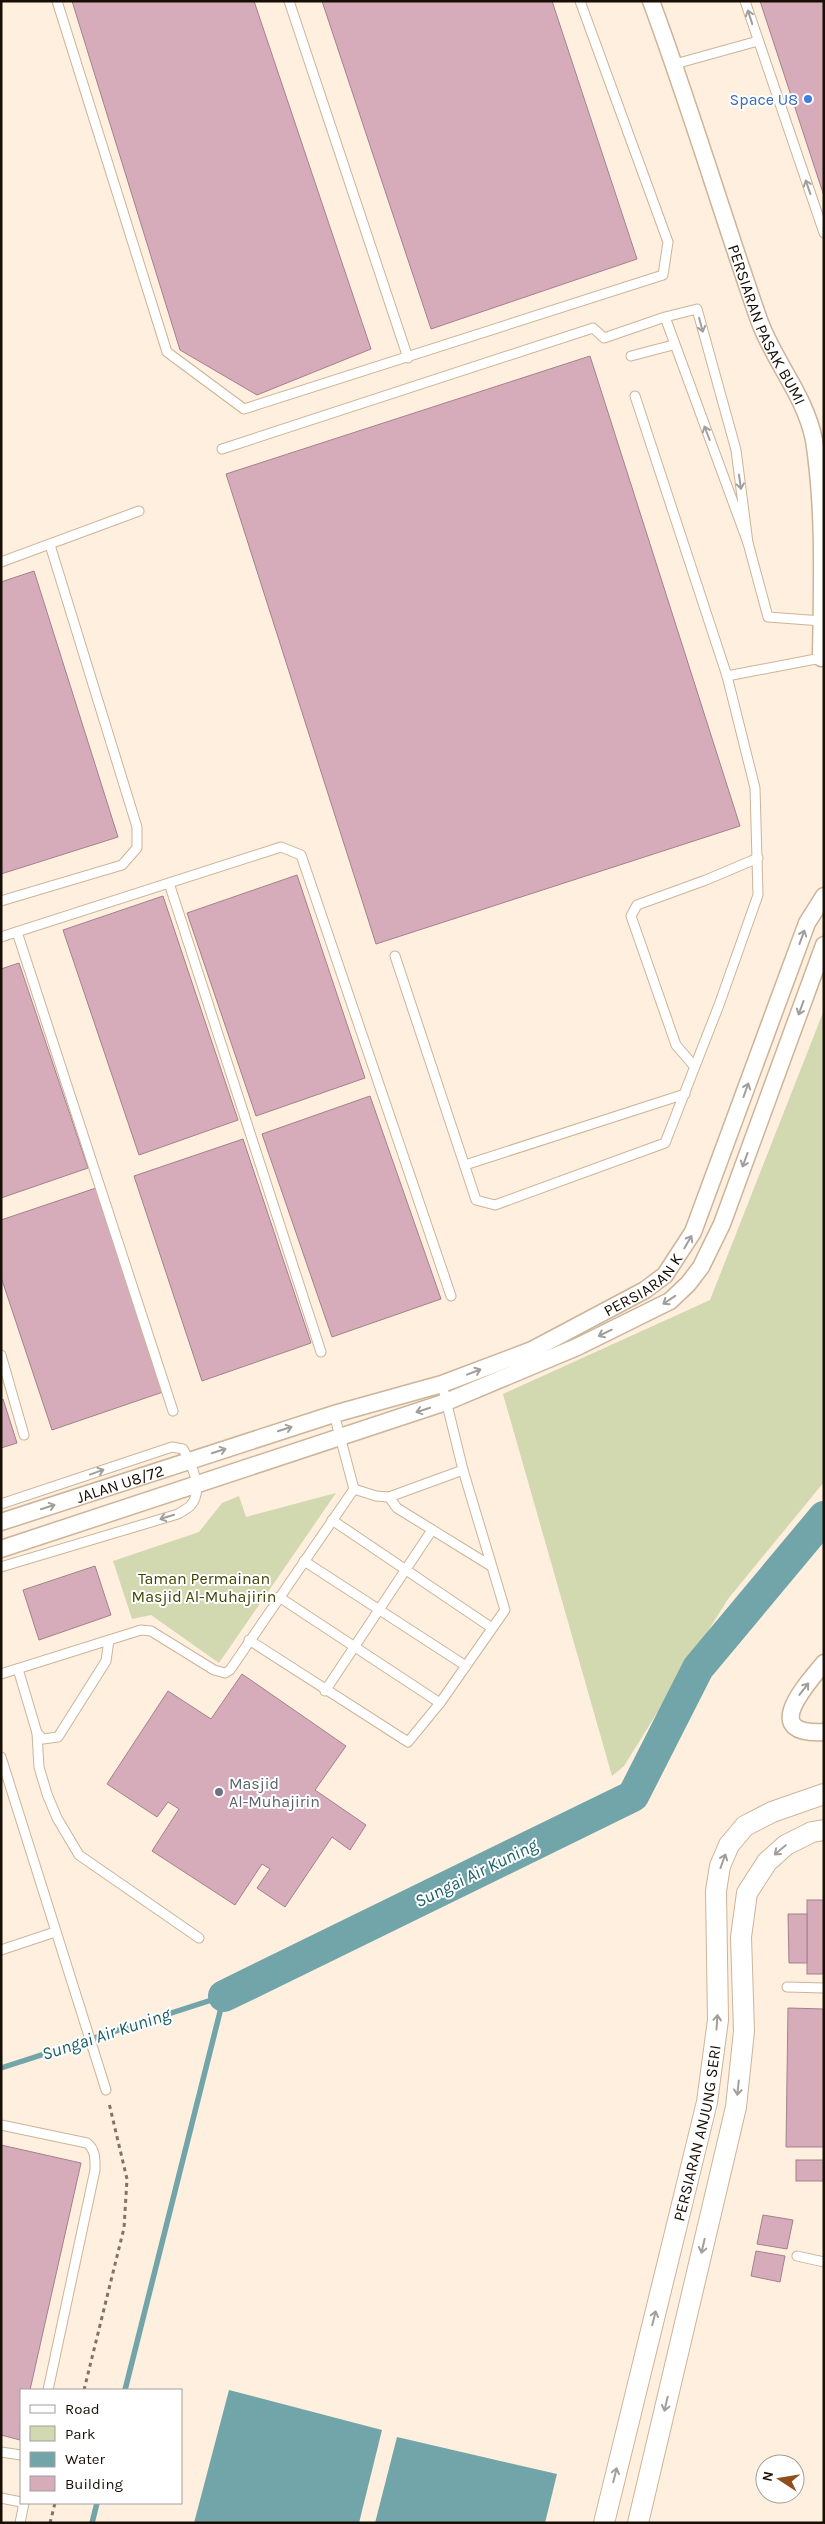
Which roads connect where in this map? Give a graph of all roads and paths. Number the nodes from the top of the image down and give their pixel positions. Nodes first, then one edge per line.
1 (58, 1) edge
2 (290, 1) edge
3 (580, 1) edge
4 (651, 1) edge
5 (745, 1) edge
6 (758, 41) junction
7 (675, 64) junction
8 (824, 233) edge
9 (665, 317) junction
10 (673, 345) junction
11 (632, 356) dead end
12 (408, 358) junction
13 (635, 396) dead end
14 (222, 449) dead end
15 (139, 511) dead end
16 (748, 543) junction
17 (50, 544) junction
18 (1, 562) edge
19 (822, 621) junction
20 (821, 658) joint
21 (727, 676) junction
22 (758, 858) junction
23 (169, 883) junction
24 (824, 896) edge
25 (1, 901) edge
26 (17, 932) junction
27 (1, 937) edge
28 (824, 946) edge
29 (395, 956) dead end
30 (694, 1066) junction
31 (685, 1094) junction
32 (465, 1165) junction
33 (451, 1296) dead end
34 (321, 1352) dead end
35 (1, 1356) edge
36 (442, 1384) junction
37 (446, 1402) junction
38 (173, 1411) dead end
39 (334, 1414) junction
40 (24, 1435) dead end
41 (341, 1438) junction
42 (239, 1444) joint
43 (189, 1460) junction
44 (245, 1469) joint
45 (463, 1470) junction
46 (197, 1485) junction
47 (354, 1489) junction
48 (389, 1497) junction
49 (1, 1504) edge
50 (332, 1520) junction
51 (1, 1522) edge
52 (432, 1530) junction
53 (1, 1550) edge
54 (304, 1561) junction
55 (491, 1566) junction
56 (1, 1567) edge
57 (406, 1570) junction
58 (279, 1597) junction
59 (379, 1609) junction
60 (492, 1628) junction
61 (109, 1640) junction
62 (249, 1640) junction
63 (354, 1646) junction
64 (824, 1663) edge
65 (466, 1666) junction
66 (18, 1668) junction
67 (1, 1674) edge
68 (325, 1691) junction
69 (440, 1703) junction
70 (824, 1732) edge
71 (37, 1733) junction
72 (1, 1757) edge
73 (824, 1794) edge
74 (824, 1830) edge
75 (55, 1932) junction
76 (199, 1938) dead end
77 (1, 1950) edge
78 (787, 1988) dead end
79 (824, 1988) edge
80 (106, 2090) joint
81 (1, 2125) edge
82 (797, 2256) dead end
83 (824, 2262) edge
84 (48, 2389) edge
85 (84, 2389) edge
86 (1, 2452) edge
87 (20, 2455) edge
88 (1, 2498) edge
89 (20, 2501) edge
90 (23, 2504) edge
91 (55, 2504) edge
92 (20, 2523) edge
93 (50, 2523) edge
94 (604, 2523) edge
95 (638, 2523) edge

1 - 12 lane
2 - 12 lane
3 - 12 lane
4 - 7 street, PERSIARAN PASAK BUMI
6 -> 5 lane
6 - 7 lane
8 -> 6 lane
7 - 19 street, PERSIARAN PASAK BUMI
9 - 10 lane
9 - 14 lane
9 -> 16 lane
10 - 11 lane
16 -> 10 lane
13 - 21 lane
15 - 17 lane
16 - 19 lane
17 - 18 lane
17 - 25 lane
19 - 20 street, PERSIARAN PASAK BUMI
20 - 21 lane
21 - 22 lane
22 - 30 lane
22 - 30 lane
23 - 26 lane
23 - 33 lane
23 - 34 lane
36 -> 24 street, PERSIARAN K
26 - 27 lane
26 - 38 lane
28 -> 37 street, PERSIARAN K
29 - 32 lane
30 - 31 lane
31 - 32 lane
31 - 32 lane
35 - 40 lane
36 - 37 lane
36 - 39 street, PERSIARAN K
37 -> 41 street, PERSIARAN K
37 - 45 lane
39 - 41 lane
42 -> 39 street, PERSIARAN K
41 - 44 street, PERSIARAN K
41 - 47 lane
43 -> 42 street, JALAN U8/72
43 - 46 lane
49 -> 43 lane
51 -> 43 street, JALAN U8/72
44 - 46 street, JALAN U8/72
45 - 48 lane
45 - 55 lane
46 - 53 street, JALAN U8/72
46 -> 56 lane
47 - 48 lane
47 - 50 lane
48 - 52 lane
50 - 54 lane
50 - 57 lane
52 - 55 lane
52 - 57 lane
54 - 58 lane
54 - 59 lane
55 - 60 lane
57 - 59 lane
57 - 60 lane
58 - 62 lane
58 - 63 lane
59 - 63 lane
59 - 65 lane
60 - 65 lane
61 - 62 lane
61 - 66 lane
61 - 71 lane
62 - 68 lane
63 - 68 lane
63 - 69 lane
70 -> 64 street
65 - 69 lane
66 - 67 lane
66 - 71 lane
68 - 69 lane
71 - 76 lane
72 - 75 lane
94 -> 73 street, PERSIARAN ANJUNG SERI
74 -> 95 street, PERSIARAN ANJUNG SERI
75 - 77 lane
75 - 80 lane
78 - 79 lane
80 - 85 path
81 - 84 lane
82 - 83 lane
86 - 87 lane
88 - 89 lane
90 - 92 lane
91 - 93 path

